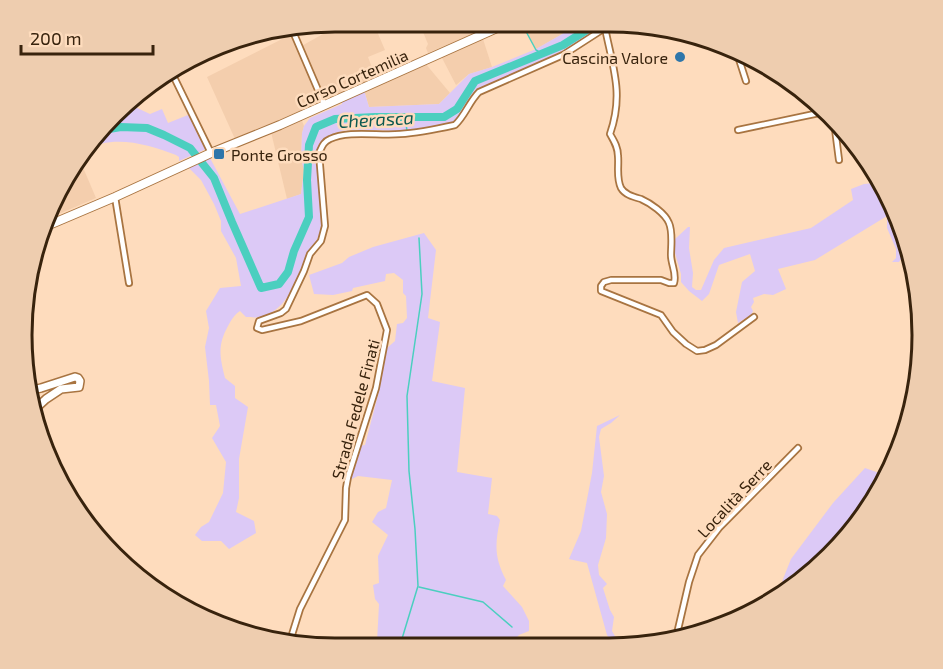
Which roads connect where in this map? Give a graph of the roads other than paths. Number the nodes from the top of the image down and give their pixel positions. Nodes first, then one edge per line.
1 (489, 32) edge
2 (598, 32) edge
3 (607, 32) edge
4 (294, 34) edge
5 (740, 62) edge
6 (175, 77) edge
7 (746, 81) dead end
8 (324, 104) junction
9 (815, 113) edge
10 (738, 130) dead end
11 (836, 135) edge
12 (210, 154) junction
13 (839, 160) dead end
14 (115, 197) junction
15 (53, 223) edge
16 (129, 283) dead end
17 (754, 317) dead end
18 (36, 389) edge
19 (40, 405) edge
20 (798, 448) dead end
21 (678, 629) edge
22 (292, 635) edge

1 - 8 main road, Corso Cortemilia
2 - 22 street, Strada Fedele Finati
3 - 17 street
4 - 8 street
5 - 7 street
6 - 12 street
8 - 12 main road, Corso Cortemilia
9 - 10 street
11 - 13 street
12 - 14 main road, Corso Cortemilia
14 - 15 main road, Corso Cortemilia
14 - 16 street
18 - 19 street
20 - 21 street, Località Serre

